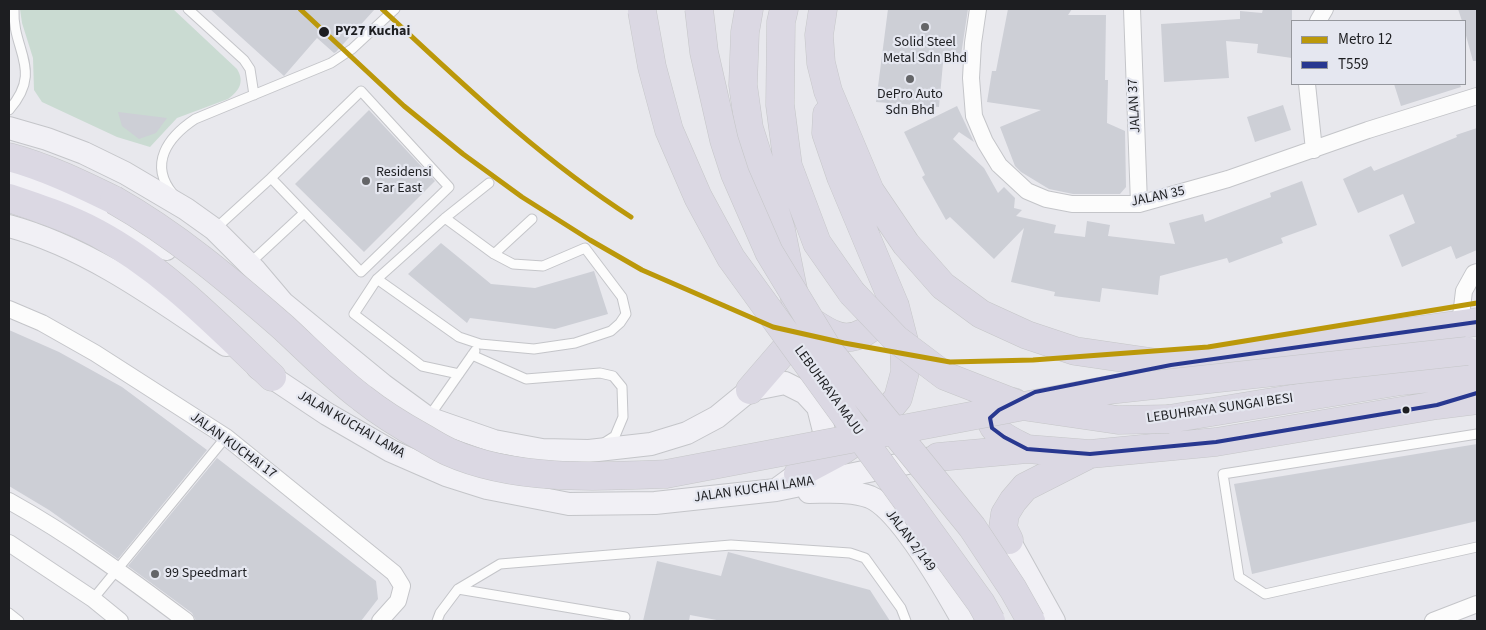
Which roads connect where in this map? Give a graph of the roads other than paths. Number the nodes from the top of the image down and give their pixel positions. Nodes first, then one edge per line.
1 (14, 9) edge
2 (188, 9) edge
3 (395, 9) edge
4 (642, 9) edge
5 (699, 9) edge
6 (749, 9) edge
7 (784, 9) edge
8 (824, 9) edge
9 (978, 9) edge
10 (1132, 9) edge
11 (1325, 9) edge
12 (1319, 20) edge
13 (1307, 85) edge
14 (828, 91) junction
15 (254, 95) junction
16 (1477, 96) edge
17 (9, 110) edge
18 (9, 128) edge
19 (1314, 150) junction
20 (9, 157) edge
21 (9, 177) edge
22 (271, 178) junction
23 (489, 182) dead end
24 (9, 198) edge
25 (1139, 204) junction
26 (186, 209) junction
27 (304, 213) junction
28 (445, 218) junction
29 (532, 219) dead end
30 (9, 226) edge
31 (214, 229) junction
32 (494, 254) junction
33 (249, 264) junction
34 (1477, 272) edge
35 (377, 278) junction
36 (895, 306) junction
37 (9, 309) edge
38 (798, 314) junction
39 (1468, 323) edge
40 (480, 344) junction
41 (472, 355) junction
42 (1474, 358) edge
43 (1171, 365) junction
44 (459, 374) junction
45 (272, 377) junction
46 (750, 390) junction
47 (1477, 393) edge
48 (1477, 400) edge
49 (1437, 405) junction
50 (428, 418) junction
51 (1477, 434) edge
52 (226, 437) junction
53 (1027, 449) junction
54 (589, 452) junction
55 (1090, 454) junction
56 (938, 457) joint
57 (798, 474) junction
58 (776, 490) junction
59 (9, 501) edge
60 (1009, 540) joint
61 (9, 543) edge
62 (1477, 547) edge
63 (117, 569) junction
64 (458, 589) junction
65 (93, 599) junction
66 (1477, 604) edge
67 (9, 613) edge
68 (625, 617) dead end
69 (19, 621) edge
70 (120, 621) edge
71 (186, 621) edge
72 (380, 621) edge
73 (437, 621) edge
74 (906, 621) edge
75 (963, 621) edge
76 (991, 621) edge
77 (1031, 621) edge
78 (1054, 621) edge
79 (1433, 621) edge

1 - 17 lane
2 - 15 lane
3 - 15 lane
4 - 76 highway, LEBUHRAYA MAJU, bridge
5 - 77 highway, LEBUHRAYA MAJU, bridge
6 - 38 highway
7 - 42 highway, LEBUHRAYA SUNGAI BESI, bridge
8 - 14 highway
9 - 25 street, JALAN 35
10 - 25 street, JALAN 37
11 - 12 street
13 - 19 street
14 - 36 highway
14 - 43 highway
15 - 26 lane
16 - 19 street, JALAN 35
18 - 26 main road
19 - 25 street, JALAN 35
20 - 42 highway, bridge
21 - 50 main road
22 - 27 lane
22 - 27 lane
22 - 31 lane
23 - 28 lane
24 - 45 highway
26 - 31 main road
27 - 33 lane
28 - 32 lane
28 - 35 lane
29 - 32 lane
30 - 45 main road, JALAN KUCHAI LAMA
31 - 33 main road
32 - 40 lane
33 - 50 main road
34 - 39 street
35 - 40 lane
35 - 44 lane
36 - 38 highway
36 - 57 highway
37 - 52 street, JALAN KUCHAI 17
38 - 46 highway
39 - 43 highway
40 - 41 lane
41 - 44 lane
41 - 54 lane
43 - 53 highway
44 - 50 lane
45 - 58 main road, JALAN KUCHAI LAMA
46 - 54 main road
46 - 57 main road
47 - 49 highway
48 - 49 highway
49 - 55 highway
50 - 54 main road
51 - 62 lane
52 - 63 lane
52 - 72 street, JALAN KUCHAI 17
53 - 55 highway
53 - 56 highway
55 - 60 highway
56 - 58 main road, JALAN KUCHAI LAMA
57 - 58 main road
58 - 75 main road, JALAN 2/149
59 - 63 street
60 - 78 main road
61 - 65 street
63 - 65 lane
63 - 71 street
64 - 68 lane
64 - 73 lane
64 - 74 lane
65 - 70 street
66 - 79 street
67 - 69 lane

